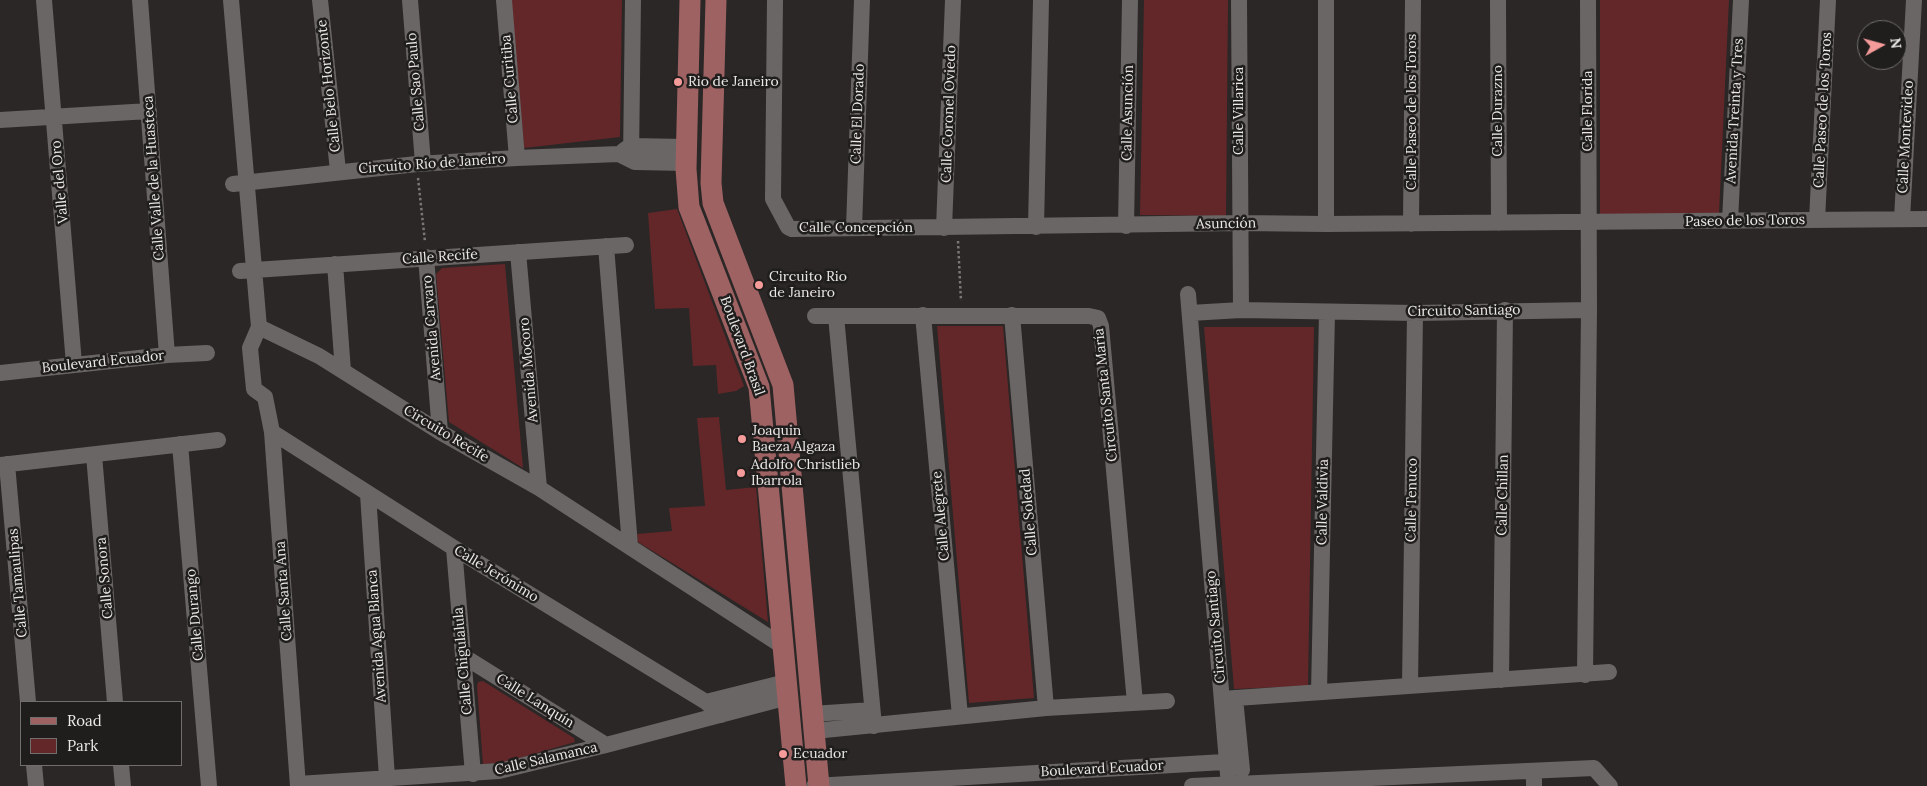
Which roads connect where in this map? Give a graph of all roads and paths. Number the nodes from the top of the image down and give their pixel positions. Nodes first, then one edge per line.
1 (44, 0) edge
2 (140, 0) edge
3 (231, 0) edge
4 (320, 0) edge
5 (410, 0) edge
6 (504, 0) edge
7 (633, 0) edge
8 (690, 0) edge
9 (716, 0) edge
10 (775, 0) edge
11 (862, 0) edge
12 (952, 0) edge
13 (1041, 0) edge
14 (1130, 0) edge
15 (1239, 0) edge
16 (1326, 0) edge
17 (1413, 0) edge
18 (1498, 0) edge
19 (1588, 0) edge
20 (1741, 0) edge
21 (1828, 0) edge
22 (1914, 0) edge
23 (149, 111) junction
24 (54, 117) junction
25 (0, 120) edge
26 (627, 153) junction
27 (686, 155) junction
28 (517, 158) junction
29 (420, 163) junction
30 (338, 171) junction
31 (240, 183) junction
32 (1927, 219) edge
33 (1817, 220) junction
34 (1902, 220) junction
35 (1730, 221) junction
36 (1588, 222) junction
37 (1240, 223) junction
38 (1499, 223) junction
39 (1326, 224) junction
40 (1411, 224) junction
41 (1126, 226) junction
42 (1036, 227) junction
43 (854, 228) junction
44 (951, 228) junction
45 (626, 245) dead end
46 (606, 246) junction
47 (518, 252) junction
48 (426, 257) junction
49 (335, 264) junction
50 (247, 271) junction
51 (1188, 294) dead end
52 (1241, 310) junction
53 (1506, 310) junction
54 (1589, 310) junction
55 (1190, 313) junction
56 (1327, 313) junction
57 (1414, 313) junction
58 (923, 315) junction
59 (961, 315) junction
60 (1012, 315) junction
61 (815, 316) dead end
62 (836, 316) junction
63 (260, 327) junction
64 (207, 353) dead end
65 (167, 355) junction
66 (74, 364) junction
67 (344, 371) junction
68 (0, 373) edge
69 (272, 432) junction
70 (440, 432) junction
71 (218, 440) dead end
72 (180, 444) junction
73 (94, 454) junction
74 (4, 465) edge
75 (539, 488) junction
76 (368, 494) junction
77 (630, 546) junction
78 (454, 548) junction
79 (784, 647) junction
80 (463, 656) junction
81 (1609, 672) dead end
82 (1585, 675) junction
83 (1501, 680) junction
84 (1410, 686) junction
85 (787, 689) junction
86 (1319, 692) junction
87 (1229, 698) junction
88 (28, 701) edge
89 (116, 701) edge
90 (1167, 701) dead end
91 (706, 702) junction
92 (1134, 703) junction
93 (1046, 708) junction
94 (721, 715) junction
95 (960, 716) junction
96 (873, 718) junction
97 (813, 722) junction
98 (606, 745) junction
99 (1234, 762) junction
100 (34, 766) edge
101 (121, 766) edge
102 (473, 774) junction
103 (387, 778) junction
104 (1534, 778) edge
105 (1447, 781) edge
106 (1353, 783) edge
107 (298, 785) edge
108 (1234, 785) edge
109 (36, 786) edge
110 (123, 786) edge
111 (209, 786) edge
112 (796, 786) edge
113 (817, 786) edge
114 (1192, 786) edge
115 (1610, 786) edge

1 - 24 street, Valle del Oro
2 - 23 street, Calle Valle de la Huasteca
3 - 31 street
4 - 30 street, Calle Belo Horizonte
5 - 29 street, Calle Sao Paulo
6 - 28 street, Calle Curitiba
7 - 26 street
8 - 27 main road, Boulevard Brasil
9 - 97 main road, Boulevard Brasil
10 - 43 street, Calle Concepción
11 - 43 street, Calle El Dorado
12 - 44 street, Calle Coronel Oviedo
13 - 42 street
14 - 41 street, Calle Asunción
15 - 37 street, Calle Villarica
16 - 39 street
17 - 40 street, Calle Paseo de los Toros
18 - 38 street, Calle Durazno
19 - 36 street, Calle Florida
20 - 35 street, Avenida Treinta y Tres
21 - 33 street, Calle Paseo de los Toros
22 - 34 street, Calle Montevideo
23 - 24 street
23 - 65 street, Calle Valle de la Huasteca
24 - 25 street
24 - 66 street, Valle del Oro
26 - 27 street, Circuito Río de Janeiro
26 - 28 street, Circuito Río de Janeiro
27 - 79 main road, Boulevard Brasil
28 - 29 street, Circuito Río de Janeiro
29 - 30 street, Circuito Río de Janeiro
29 - 48 path, Avenida Carvaro
30 - 31 street, Circuito Río de Janeiro
31 - 50 street
32 - 34 street
33 - 34 street, Paseo de los Toros
33 - 35 street, Paseo de los Toros
35 - 36 street, Paseo de los Toros
36 - 38 street
36 - 54 street
37 - 39 street, Asunción
37 - 41 street, Asunción
37 - 52 street, Calle Villarica
38 - 40 street
39 - 40 street
41 - 42 street, Calle Concepción
42 - 44 street, Calle Concepción
43 - 44 street, Calle Concepción
44 - 59 path
45 - 46 street, Calle Recife
46 - 47 street, Calle Recife
46 - 77 street
47 - 48 street, Calle Recife
47 - 75 street, Avenida Mocoro
48 - 49 street, Calle Recife
48 - 70 street, Avenida Carvaro
49 - 50 street, Calle Recife
49 - 67 street
50 - 63 street
51 - 55 street, Circuito Santiago
52 - 55 street, Circuito Santiago
52 - 56 street, Circuito Santiago
53 - 54 street, Circuito Santiago
53 - 57 street, Circuito Santiago
53 - 83 street, Calle Chillan
54 - 82 street
55 - 87 street, Circuito Santiago
56 - 57 street, Circuito Santiago
56 - 86 street, Calle Valdivia
57 - 84 street, Calle Tenuco
58 - 59 street, Circuito Santa María
58 - 62 street, Circuito Santa María
58 - 95 street, Calle Alegrete
59 - 60 street, Circuito Santa María
60 - 92 street, Circuito Santa María
60 - 93 street, Calle Soledad
61 - 62 street, Circuito Santa María
62 - 96 street
63 - 67 street, Circuito Recife
63 - 69 street, Calle Santa Ana
64 - 65 street, Boulevard Ecuador
65 - 66 street, Boulevard Ecuador
66 - 68 street, Boulevard Ecuador
67 - 70 street, Circuito Recife
69 - 76 street, Calle Jerónimo
69 - 107 street, Calle Santa Ana
70 - 75 street, Circuito Recife
71 - 72 street
72 - 73 street
72 - 111 street, Calle Durango
73 - 74 street
73 - 89 street, Calle Sonora
74 - 88 street, Calle Tamaulipas
75 - 77 street, Circuito Recife
76 - 78 street, Calle Jerónimo
76 - 103 street, Avenida Agua Blanca
77 - 79 street, Circuito Recife
78 - 80 street, Calle Chigulalula
78 - 91 street, Calle Jerónimo
79 - 85 main road, Boulevard Brasil
80 - 98 street, Calle Lanquín
80 - 102 street, Calle Chigulalula
81 - 82 street, Circuito Santiago
82 - 83 street, Circuito Santiago
83 - 84 street, Circuito Santiago
84 - 86 street, Circuito Santiago
85 - 91 street
85 - 94 street, Calle Salamanca
85 - 112 main road, Boulevard Brasil
86 - 87 street, Circuito Santiago
87 - 99 street
90 - 92 street
91 - 94 street, Calle Jerónimo
92 - 93 street
93 - 95 street
94 - 98 street, Calle Salamanca
95 - 96 street
96 - 97 street
97 - 113 main road, Boulevard Brasil
98 - 102 street, Calle Salamanca
99 - 108 street
99 - 113 street, Boulevard Ecuador
100 - 109 street
101 - 110 street
102 - 103 street, Calle Salamanca
103 - 107 street, Calle Salamanca
104 - 105 street
104 - 115 street
105 - 106 street
106 - 108 street
108 - 114 street

